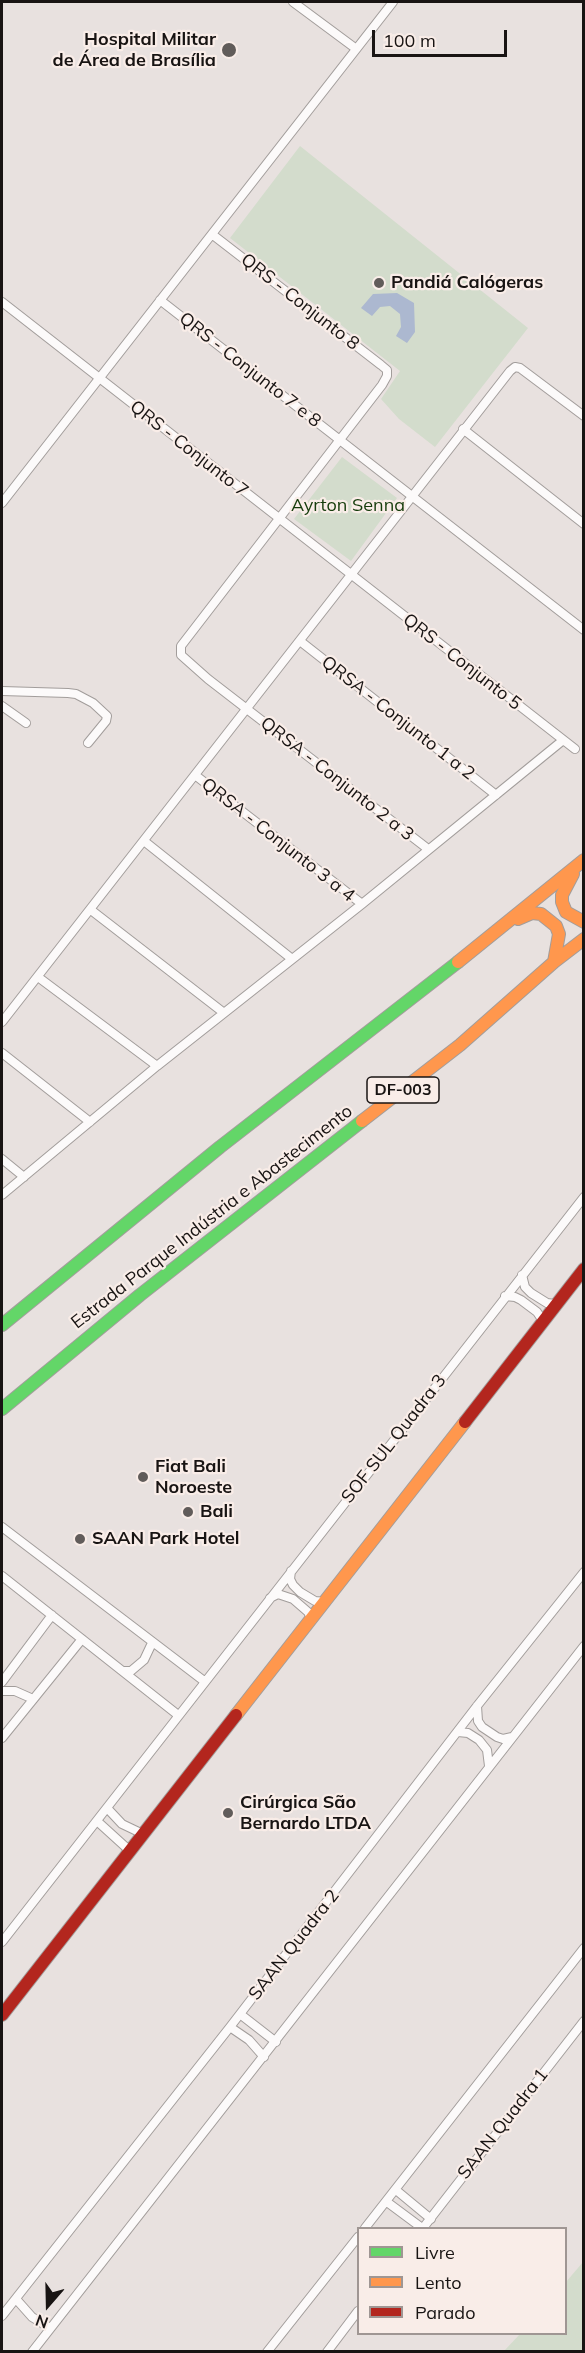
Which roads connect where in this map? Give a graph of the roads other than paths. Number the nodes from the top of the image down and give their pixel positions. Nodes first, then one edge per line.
1 (293, 2) edge
2 (393, 2) edge
3 (355, 48) junction
4 (213, 235) junction
5 (160, 300) junction
6 (2, 302) edge
7 (100, 379) junction
8 (584, 416) edge
9 (463, 429) junction
10 (340, 441) junction
11 (410, 496) junction
12 (2, 503) edge
13 (279, 519) junction
14 (584, 524) edge
15 (350, 574) junction
16 (584, 630) edge
17 (300, 641) junction
18 (2, 691) edge
19 (2, 706) edge
20 (247, 709) junction
21 (26, 723) dead end
22 (562, 741) junction
23 (88, 743) dead end
24 (575, 749) dead end
25 (195, 775) junction
26 (496, 795) junction
27 (144, 841) junction
28 (428, 849) junction
29 (580, 863) edge
30 (362, 904) junction
31 (91, 910) junction
32 (584, 922) edge
33 (508, 923) junction
34 (584, 939) edge
35 (292, 959) junction
36 (554, 962) junction
37 (38, 977) junction
38 (224, 1013) junction
39 (2, 1022) edge
40 (2, 1053) edge
41 (157, 1066) junction
42 (90, 1122) junction
43 (2, 1159) edge
44 (24, 1177) junction
45 (2, 1195) edge
46 (584, 1197) edge
47 (584, 1269) edge
48 (522, 1275) junction
49 (505, 1296) junction
50 (555, 1304) junction
51 (543, 1321) junction
52 (2, 1325) edge
53 (18, 1396) junction
54 (2, 1409) edge
55 (2, 1416) edge
56 (2, 1528) edge
57 (291, 1570) junction
58 (584, 1572) edge
59 (2, 1576) edge
60 (268, 1599) junction
61 (326, 1602) junction
62 (52, 1615) junction
63 (312, 1620) junction
64 (82, 1639) junction
65 (152, 1643) junction
66 (584, 1646) edge
67 (124, 1671) junction
68 (204, 1681) junction
69 (2, 1682) edge
70 (2, 1691) edge
71 (33, 1699) junction
72 (477, 1706) junction
73 (178, 1715) junction
74 (458, 1732) junction
75 (512, 1737) junction
76 (2, 1738) edge
77 (489, 1766) junction
78 (107, 1808) junction
79 (97, 1821) junction
80 (143, 1834) junction
81 (130, 1851) junction
82 (2, 1942) edge
83 (584, 1948) edge
84 (240, 2014) junction
85 (2, 2015) edge
86 (584, 2021) edge
87 (230, 2027) junction
88 (276, 2042) junction
89 (264, 2057) junction
90 (396, 2190) junction
91 (387, 2202) junction
92 (431, 2219) junction
93 (367, 2227) edge
94 (420, 2227) edge
95 (425, 2227) edge
96 (357, 2238) edge
97 (16, 2299) junction
98 (357, 2312) edge
99 (2, 2316) edge
100 (50, 2328) junction
101 (32, 2352) edge
102 (267, 2352) edge
103 (327, 2352) edge

1 - 3 street
2 - 3 street
3 - 4 street
4 - 5 street
4 - 10 street, QRS - Conjunto 8
5 - 7 street
5 - 10 street, QRS - Conjunto 7 e 8
6 - 7 street, QRS - Conjunto 7
7 - 12 street
7 - 13 street, QRS - Conjunto 7
8 - 9 street
9 - 11 street
9 - 14 street
10 - 11 street, QRS - Conjunto 7 e 8
10 - 13 street
11 - 15 street
11 - 16 street, QRS - Conjunto 7 e 8
13 - 15 street, QRS - Conjunto 7
13 - 20 street, QRSA - Conjunto 2 a 3
15 - 17 street
15 - 22 street, QRS - Conjunto 5
17 - 20 street
17 - 26 street, QRSA - Conjunto 1 a 2
18 - 23 street
19 - 21 street
20 - 25 street
20 - 28 street, QRSA - Conjunto 2 a 3
22 - 24 street, QRS - Conjunto 5
22 - 26 street
25 - 27 street
25 - 30 street, QRSA - Conjunto 3 a 4
26 - 28 street
27 - 31 street
27 - 35 street
28 - 30 street
29 - 32 main road
29 - 33 main road
30 - 35 street
31 - 37 street
31 - 38 street
33 - 36 main road
33 - 52 main road
34 - 36 main road, Estrada Parque Indústria e Abastecimento / DF-003
35 - 38 street
36 - 53 main road, Estrada Parque Indústria e Abastecimento / DF-003
37 - 39 street
37 - 41 street
38 - 41 street
40 - 42 street
41 - 42 street
42 - 44 street
43 - 44 street
44 - 45 street
46 - 48 street, SOF SUL Quadra 3
47 - 50 main road
48 - 49 street, SOF SUL Quadra 3
48 - 50 street
49 - 51 street
49 - 57 street, SOF SUL Quadra 3
50 - 51 main road
51 - 61 main road
53 - 54 main road, Estrada Parque Indústria e Abastecimento / DF-003
53 - 55 street
56 - 65 street
57 - 60 street, SOF SUL Quadra 3
57 - 61 street
58 - 72 street, SAAN Quadra 2
59 - 62 street
60 - 63 street
60 - 68 street, SOF SUL Quadra 3
61 - 63 main road
62 - 64 street
62 - 69 street
63 - 80 main road
64 - 67 street
64 - 71 street
65 - 67 street
65 - 68 street
66 - 75 street
67 - 73 street
68 - 73 street, SOF SUL Quadra 3
70 - 71 street
71 - 76 street
72 - 74 street, SAAN Quadra 2
72 - 75 street
73 - 78 street, SOF SUL Quadra 3
74 - 77 street
74 - 84 street, SAAN Quadra 2
75 - 77 street
77 - 88 street
78 - 79 street, SOF SUL Quadra 3
78 - 80 street
79 - 81 street
79 - 82 street, SOF SUL Quadra 3
80 - 81 main road
81 - 85 main road
83 - 90 street
84 - 87 street, SAAN Quadra 2
84 - 88 street
86 - 92 street, SAAN Quadra 1
87 - 89 street
87 - 97 street, SAAN Quadra 2
88 - 89 street
89 - 100 street
90 - 91 street
90 - 92 street
91 - 93 street
91 - 94 street
92 - 95 street, SAAN Quadra 1
96 - 102 street
97 - 99 street, SAAN Quadra 2
97 - 100 street
98 - 103 street
100 - 101 street

